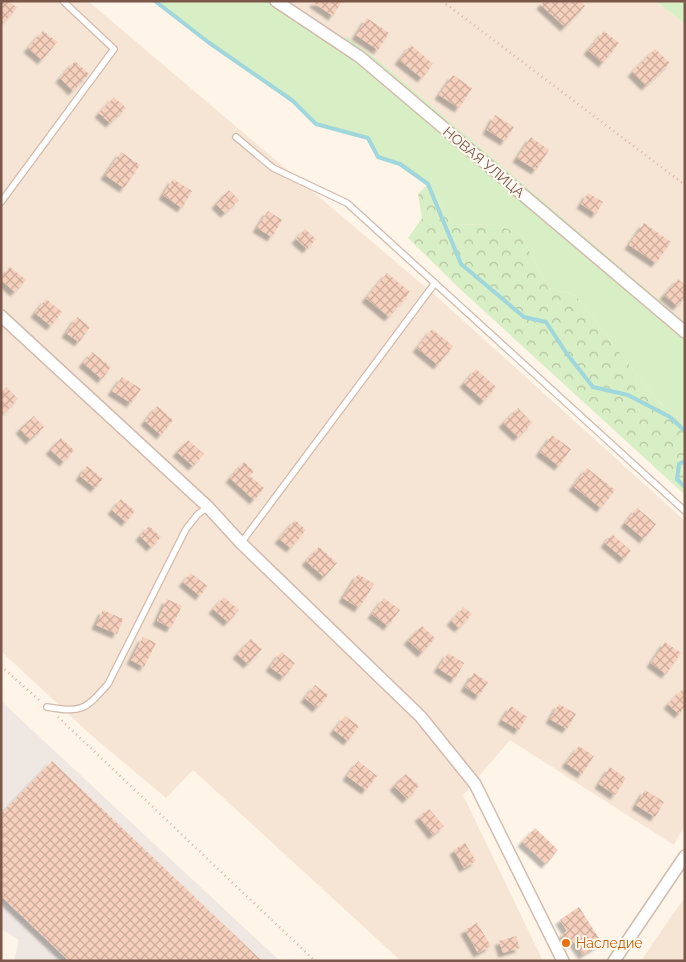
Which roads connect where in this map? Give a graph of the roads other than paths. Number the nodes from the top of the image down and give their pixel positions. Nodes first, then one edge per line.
1 (63, 1) edge
2 (276, 1) edge
3 (236, 137) dead end
4 (1, 202) edge
5 (435, 283) junction
6 (1, 316) edge
7 (685, 332) edge
8 (208, 508) junction
9 (685, 511) edge
10 (241, 543) junction
11 (47, 707) road end
12 (685, 856) edge
13 (562, 961) edge
14 (614, 961) edge

1 - 4 lane
2 - 7 street, НОВАЯ УЛИЦА
3 - 5 lane
5 - 9 lane
5 - 10 lane
6 - 8 street
8 - 10 street
8 - 11 lane
10 - 13 street
12 - 14 street

